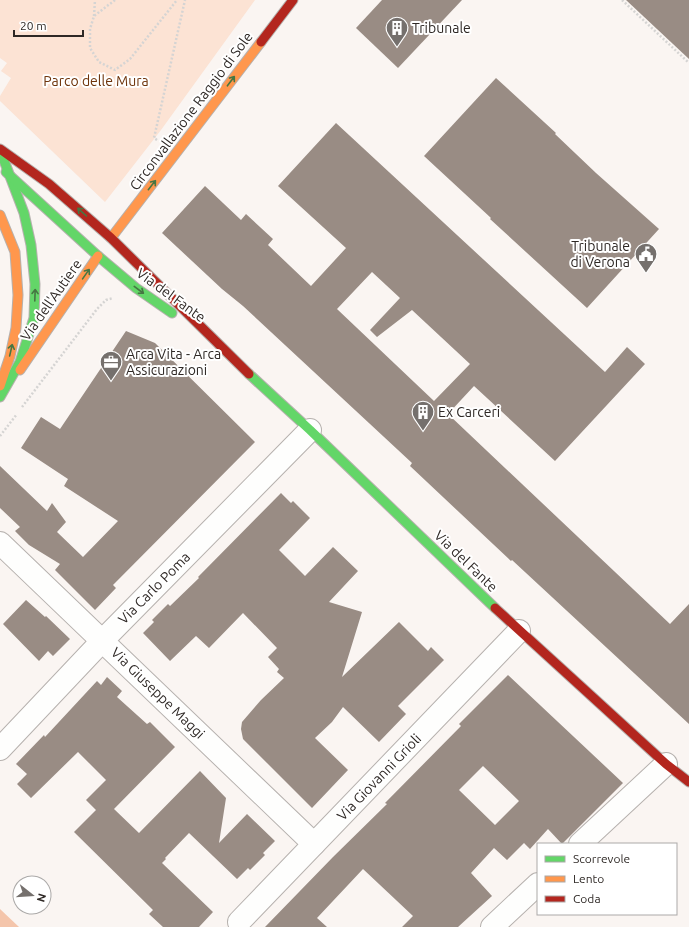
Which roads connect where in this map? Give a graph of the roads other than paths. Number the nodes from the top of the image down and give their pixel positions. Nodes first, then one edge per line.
1 (293, 0) edge
2 (0, 149) edge
3 (0, 166) edge
4 (10, 176) junction
5 (0, 215) edge
6 (111, 238) junction
7 (129, 255) joint
8 (98, 256) junction
9 (228, 354) junction
10 (0, 388) edge
11 (0, 398) edge
12 (310, 430) junction
13 (0, 543) edge
14 (519, 631) junction
15 (103, 640) junction
16 (0, 749) edge
17 (666, 764) junction
18 (689, 782) edge
19 (581, 843) edge
20 (314, 844) junction
21 (537, 885) edge
22 (239, 922) dead end
23 (492, 927) edge

6 -> 1 street, Circonvallazione Raggio di Sole
2 - 4 street, Via dell'Autiere
6 -> 2 street, Via dell'Autiere
3 - 4 street, Via dell'Autiere
4 - 8 street, Via dell'Autiere
11 -> 4 street, Via dell'Autiere
10 -> 5 street
6 - 7 street, Via dell'Autiere
7 - 9 street, Via del Fante
8 -> 9 street, Via del Fante
11 -> 8 street, Via dell'Autiere
9 - 12 street, Via del Fante
12 - 14 street, Via del Fante
12 - 15 street, Via Carlo Poma
13 - 15 street, Via Giuseppe Maggi
14 - 17 street, Via del Fante
14 - 20 street, Via Giovanni Grioli
15 - 16 street, Via Carlo Poma
15 - 20 street, Via Giuseppe Maggi
17 - 18 street, Via del Fante
17 - 19 street
20 - 22 street, Via Giovanni Grioli
21 - 23 street

